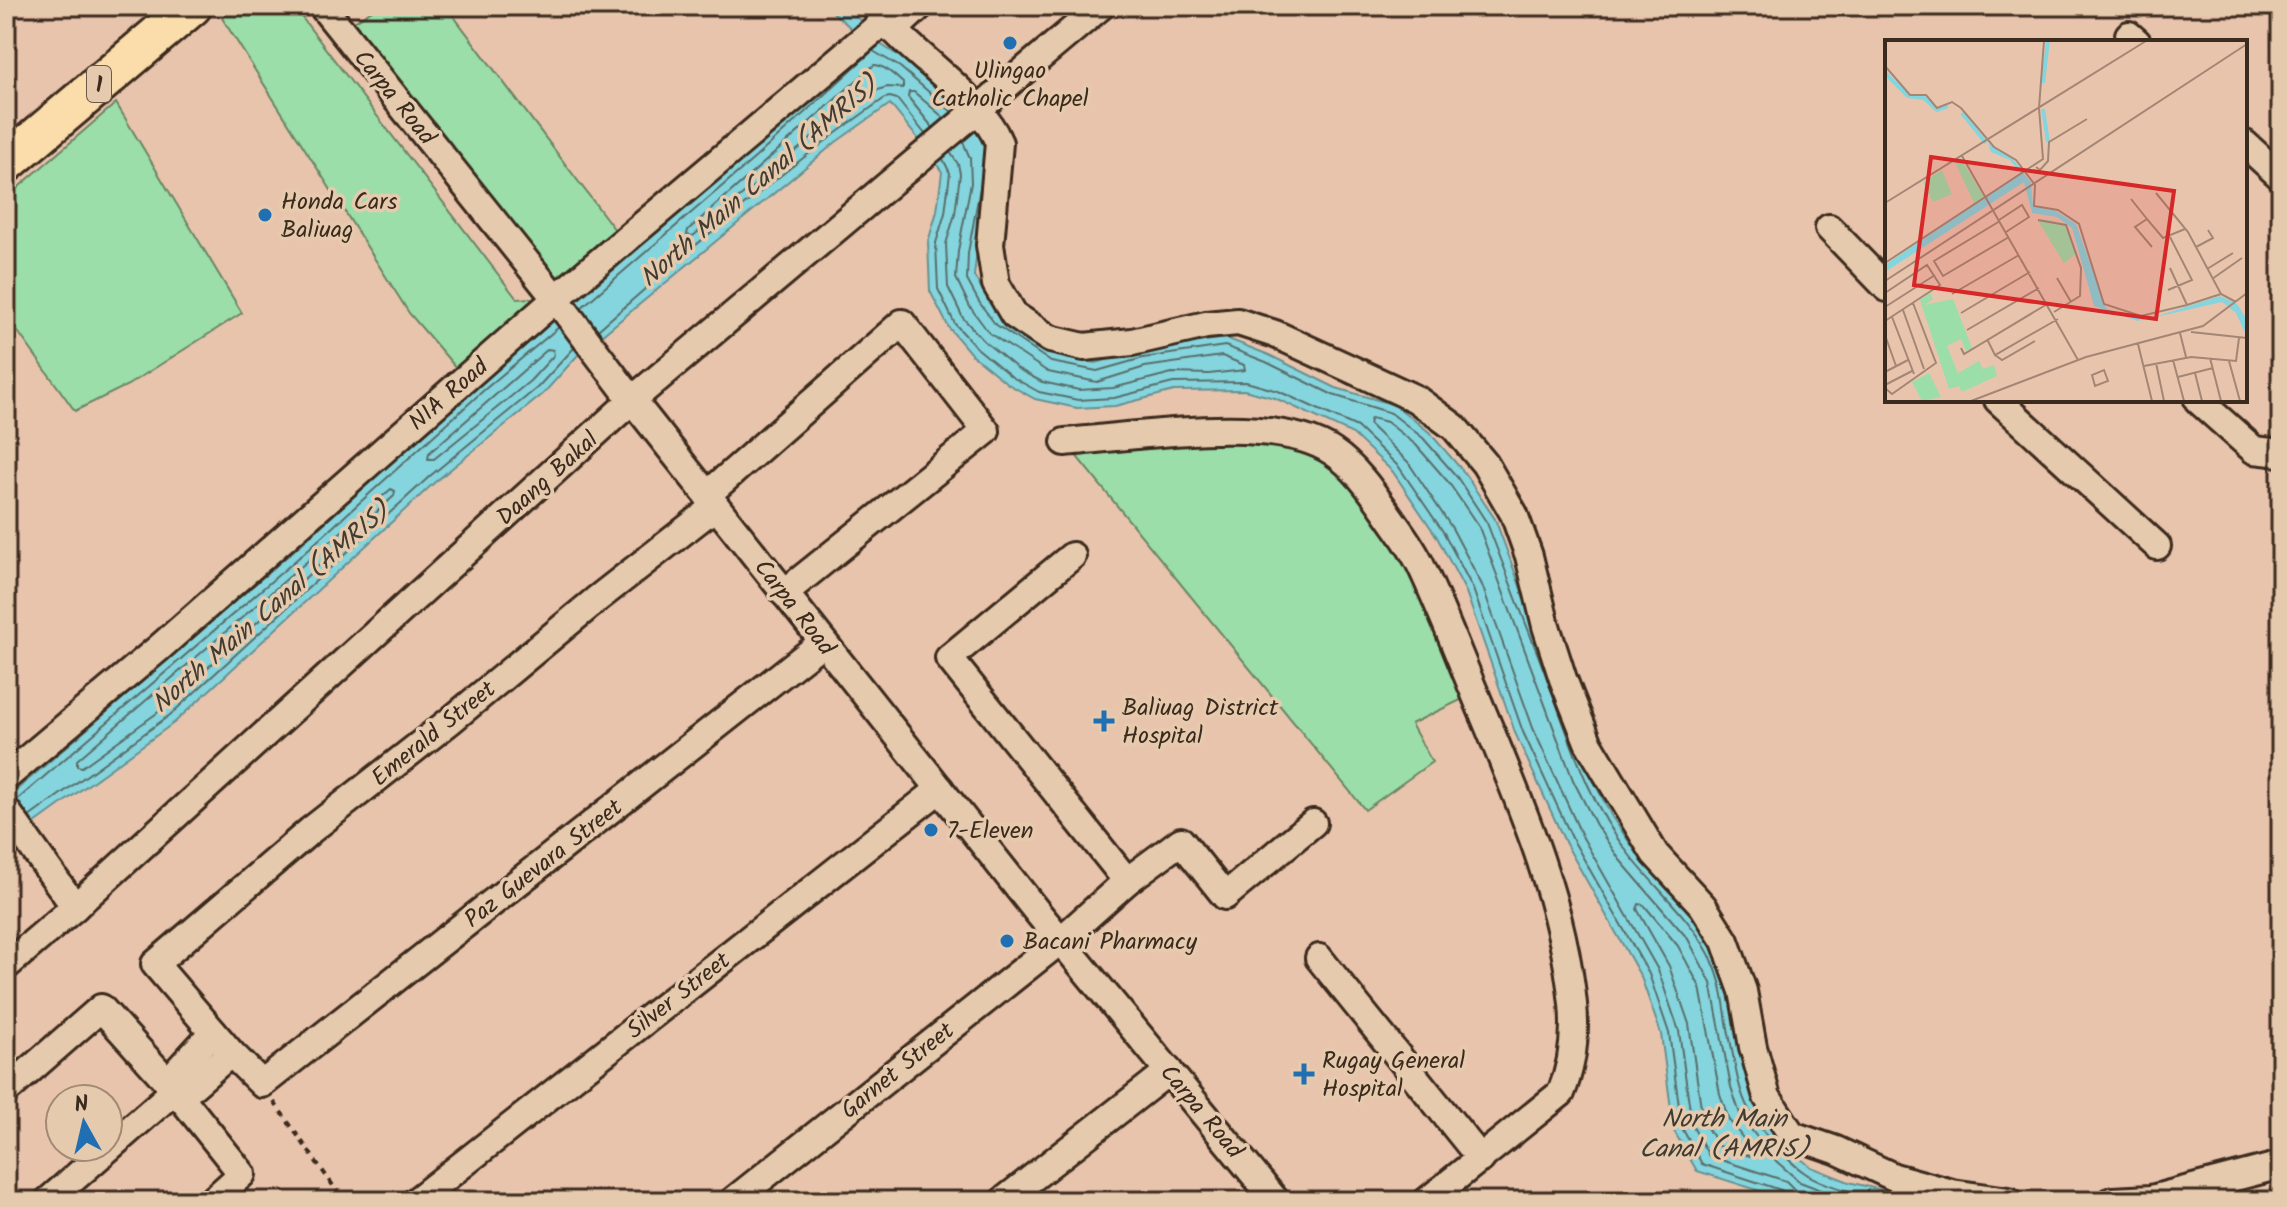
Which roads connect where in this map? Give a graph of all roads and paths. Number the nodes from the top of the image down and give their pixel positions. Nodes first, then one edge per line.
1 (192, 6) edge
2 (322, 6) edge
3 (920, 6) edge
4 (1101, 6) edge
5 (878, 25) edge
6 (970, 114) junction
7 (2247, 146) edge
8 (6, 163) edge
9 (2281, 177) edge
10 (1829, 228) dead end
11 (1885, 286) edge
12 (560, 302) junction
13 (632, 400) junction
14 (2000, 402) edge
15 (2200, 402) edge
16 (1065, 442) dead end
17 (2281, 453) edge
18 (711, 500) junction
19 (2157, 546) dead end
20 (1072, 556) dead end
21 (784, 593) junction
22 (823, 642) junction
23 (6, 777) edge
24 (940, 789) junction
25 (6, 810) edge
26 (1313, 823) dead end
27 (1127, 881) junction
28 (75, 907) junction
29 (1061, 940) junction
30 (1319, 958) dead end
31 (6, 966) edge
32 (213, 1032) junction
33 (231, 1053) junction
34 (1169, 1071) junction
35 (262, 1084) junction
36 (175, 1090) junction
37 (6, 1091) edge
38 (1481, 1159) junction
39 (2281, 1165) edge
40 (48, 1201) edge
41 (212, 1201) edge
42 (344, 1201) edge
43 (416, 1201) edge
44 (733, 1201) edge
45 (1003, 1201) edge
46 (1276, 1201) edge
47 (1427, 1201) edge
48 (2009, 1201) edge
49 (2112, 1201) edge

1 - 8 highway, 1
2 - 12 street, Carpa Road
3 - 5 street, NIA Road
4 - 6 street, Daang Bakal
5 - 6 street
5 - 12 street, NIA Road
6 - 13 street, Daang Bakal
6 - 48 street
7 - 9 street
10 - 11 street
12 - 13 street, Carpa Road
12 - 23 street, NIA Road
13 - 18 street, Carpa Road
13 - 28 street, Daang Bakal
14 - 19 street
15 - 17 street
16 - 38 street
18 - 21 street, Carpa Road
18 - 21 street, Emerald Street
18 - 32 street, Emerald Street
20 - 27 street
21 - 22 street, Carpa Road
22 - 24 street, Carpa Road
22 - 35 street, Paz Guevara Street
24 - 29 street, Carpa Road
24 - 43 street, Silver Street
25 - 28 street
26 - 27 street, Garnet Street
27 - 29 street, Garnet Street
28 - 31 street, Daang Bakal
29 - 34 street, Carpa Road
29 - 44 street, Garnet Street
30 - 38 street
32 - 33 street
32 - 36 street
33 - 35 street
33 - 36 street
34 - 45 street
34 - 46 street, Carpa Road
35 - 42 path
36 - 37 street
36 - 40 street
36 - 41 street
38 - 47 street
39 - 49 street

